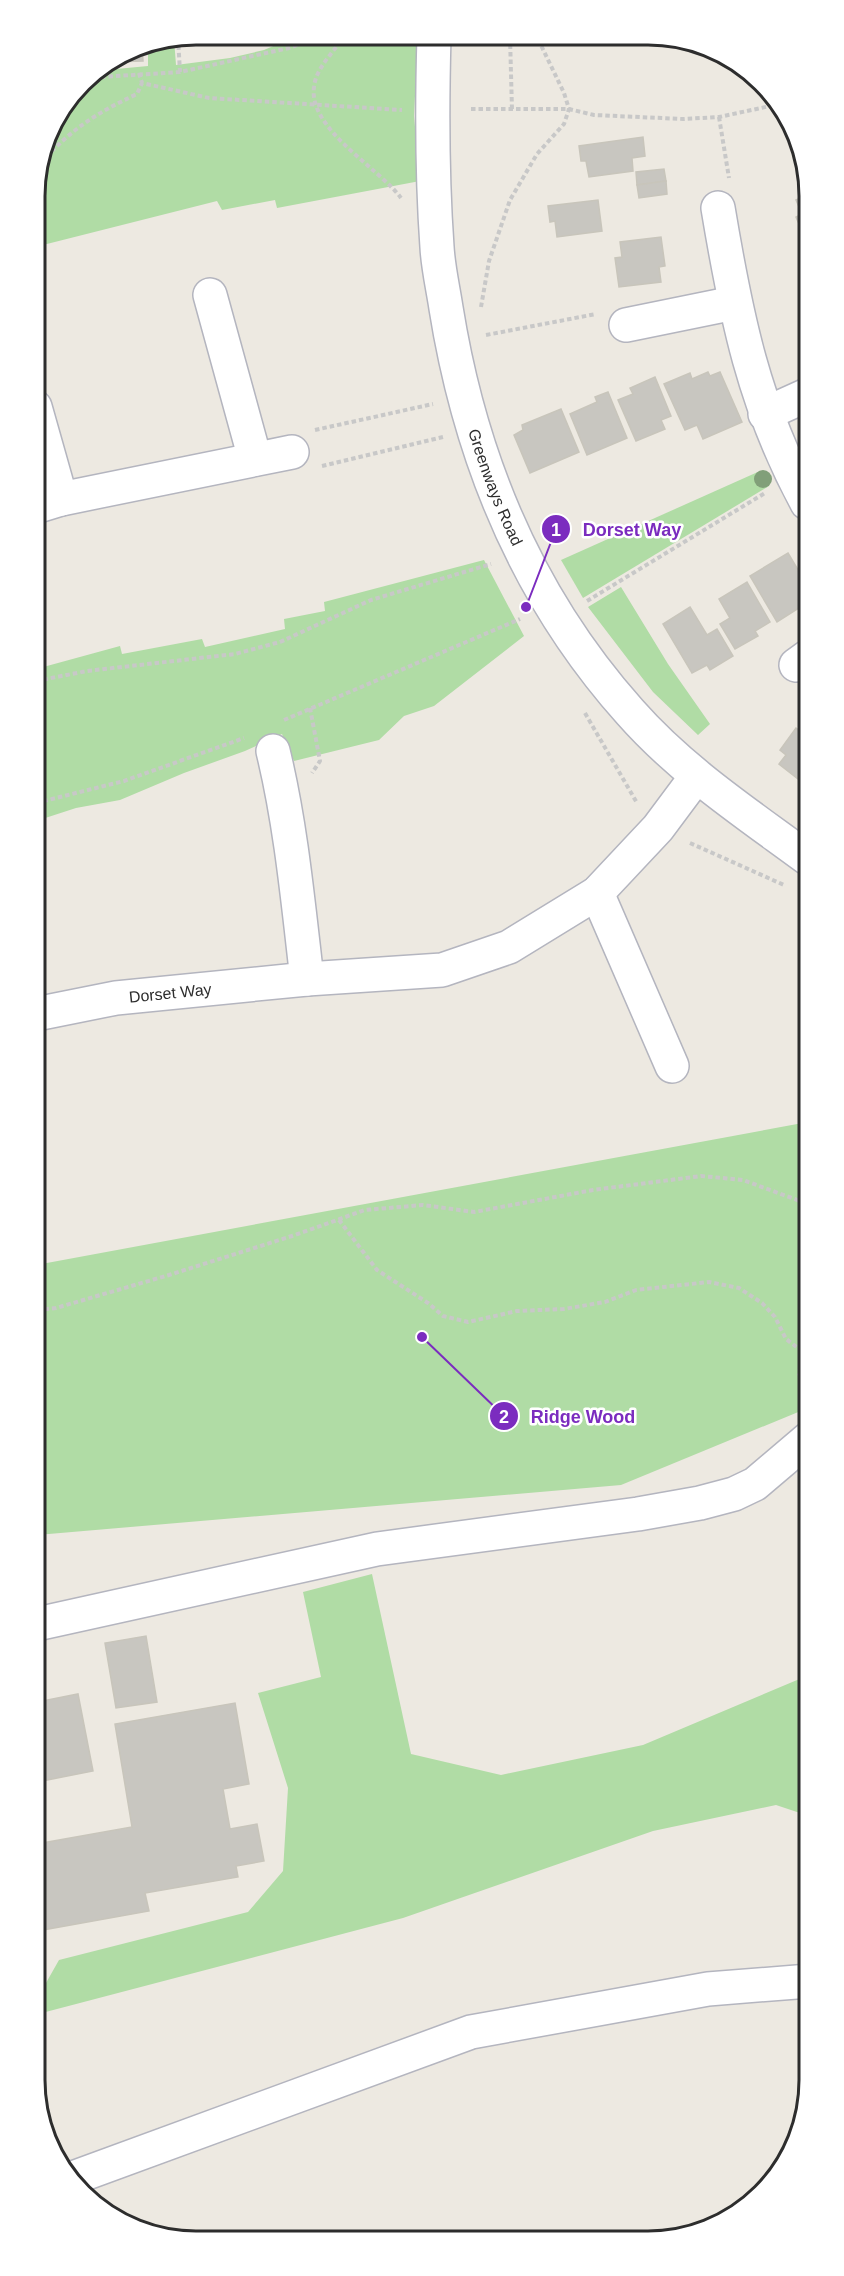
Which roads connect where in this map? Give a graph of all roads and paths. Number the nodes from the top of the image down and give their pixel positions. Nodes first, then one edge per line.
1 (297, 45) edge
2 (434, 45) edge
3 (510, 45) edge
4 (541, 45) edge
5 (178, 46) edge
6 (180, 72) junction
7 (139, 73) junction
8 (104, 76) edge
9 (141, 83) junction
10 (769, 106) edge
11 (471, 109) dead end
12 (569, 109) junction
13 (402, 110) dead end
14 (512, 110) junction
15 (719, 117) junction
16 (52, 150) edge
17 (718, 208) joint
18 (210, 295) dead end
19 (734, 303) junction
20 (481, 309) dead end
21 (626, 325) joint
22 (451, 341) junction
23 (799, 399) edge
24 (434, 404) dead end
25 (765, 414) junction
26 (443, 437) dead end
27 (292, 452) junction
28 (255, 459) junction
29 (790, 474) junction
30 (45, 481) edge
31 (799, 489) edge
32 (48, 503) edge
33 (492, 564) dead end
34 (558, 619) junction
35 (45, 679) edge
36 (310, 708) dead end
37 (273, 751) dead end
38 (696, 777) junction
39 (294, 784) junction
40 (658, 828) junction
41 (799, 852) edge
42 (786, 886) dead end
43 (597, 893) junction
44 (307, 978) junction
45 (45, 1012) edge
46 (672, 1065) dead end
47 (799, 1201) edge
48 (339, 1220) junction
49 (45, 1309) edge
50 (799, 1350) edge
51 (799, 1447) edge
52 (45, 1622) edge
53 (799, 1982) edge
54 (79, 2176) edge

1 - 6 path
2 - 22 street, Greenways Road
3 - 14 path
4 - 12 path
5 - 6 path
6 - 7 path
7 - 8 path
7 - 9 path
9 - 13 path
9 - 16 path
10 - 15 path
11 - 14 path
12 - 14 path
12 - 15 path
12 - 20 path
15 - 17 path
17 - 19 street
18 - 28 street
19 - 21 street
19 - 25 street
21 - 22 path
22 - 34 street, Greenways Road
23 - 25 street
24 - 27 path
25 - 29 street
26 - 27 path
27 - 28 street
28 - 32 street
29 - 31 street
29 - 34 path
30 - 32 street
33 - 35 path
34 - 38 street, Greenways Road
36 - 39 path
37 - 39 street
38 - 40 street, Dorset Way
38 - 41 street, Greenways Road
39 - 44 street
40 - 42 path
40 - 43 street, Dorset Way
43 - 44 street, Dorset Way
43 - 46 street
44 - 45 street, Dorset Way
47 - 48 path
48 - 49 path
48 - 50 path
51 - 52 street
53 - 54 street

